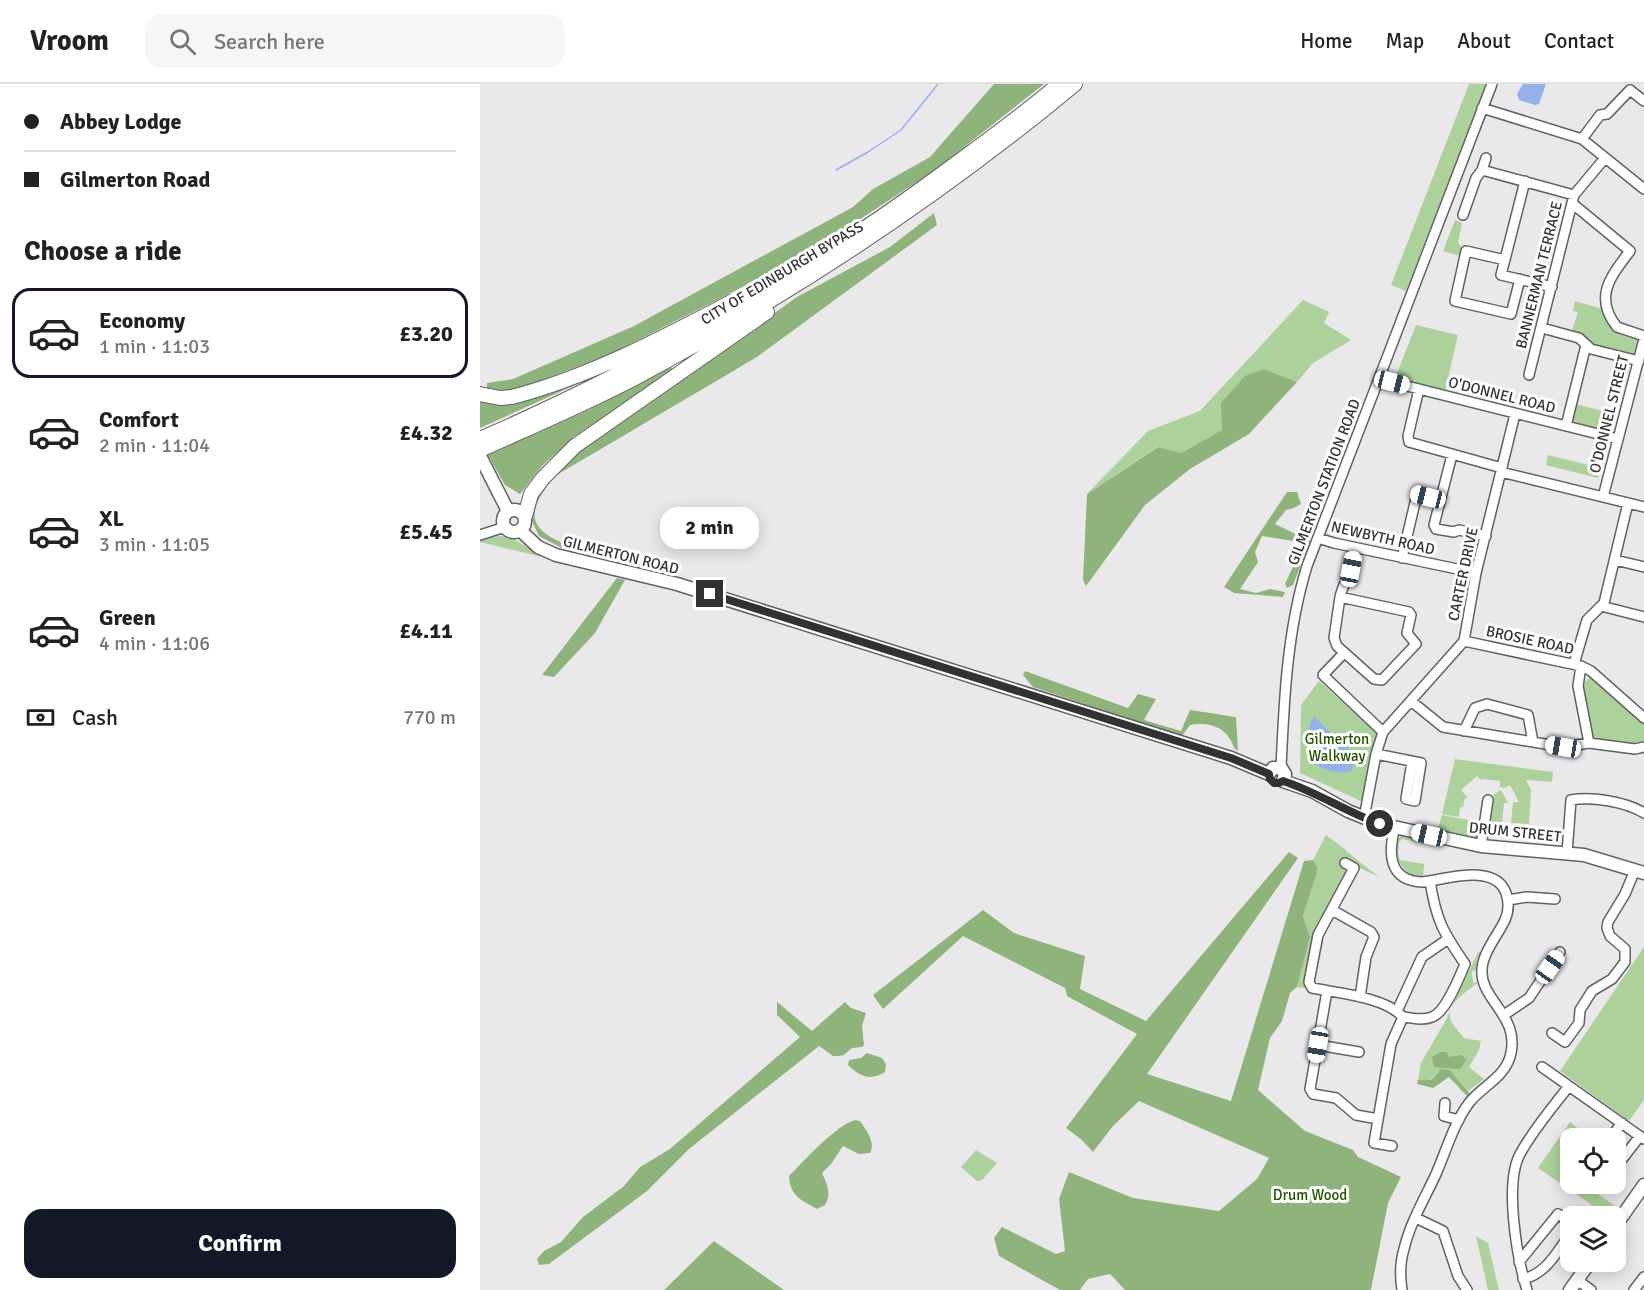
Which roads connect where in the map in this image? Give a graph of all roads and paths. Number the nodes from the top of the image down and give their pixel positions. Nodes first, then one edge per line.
1 (1059, 84) edge
2 (1075, 84) edge
3 (1492, 84) edge
4 (1644, 101) edge
5 (1482, 108) junction
6 (1582, 139) junction
7 (1486, 158) dead end
8 (1605, 158) junction
9 (1482, 170) junction
10 (1525, 181) junction
11 (1644, 189) edge
12 (1574, 199) junction
13 (1463, 215) dead end
14 (854, 236) junction
15 (869, 240) junction
16 (1505, 260) junction
17 (1520, 279) junction
18 (1552, 287) junction
19 (1542, 328) junction
20 (1644, 337) edge
21 (1586, 345) junction
22 (1639, 361) junction
23 (1529, 375) dead end
24 (1379, 379) junction
25 (1419, 389) junction
26 (480, 394) edge
27 (1515, 414) junction
28 (1566, 426) junction
29 (480, 439) edge
30 (1618, 440) junction
31 (480, 450) edge
32 (1452, 454) junction
33 (480, 456) edge
34 (1502, 470) junction
35 (1603, 497) junction
36 (1440, 500) junction
37 (1629, 503) junction
38 (1644, 507) edge
39 (508, 511) junction
40 (525, 516) junction
41 (505, 527) junction
42 (521, 531) junction
43 (480, 535) edge
44 (1486, 536) junction
45 (1318, 538) junction
46 (1355, 548) junction
47 (1402, 558) junction
48 (1615, 560) junction
49 (1644, 567) edge
50 (1476, 573) junction
51 (1340, 597) junction
52 (1601, 606) junction
53 (1644, 617) edge
54 (1464, 641) junction
55 (1344, 653) junction
56 (1577, 665) junction
57 (1411, 701) junction
58 (1644, 718) edge
59 (1464, 731) junction
60 (1383, 732) junction
61 (1533, 742) junction
62 (1589, 743) junction
63 (1644, 747) edge
64 (1376, 754) junction
65 (1412, 762) dead end
66 (1281, 768) junction
67 (1269, 774) junction
68 (1283, 781) junction
69 (1488, 800) dead end
70 (1644, 813) edge
71 (1364, 818) junction
72 (1395, 827) junction
73 (1481, 846) junction
74 (1567, 853) junction
75 (1346, 863) dead end
76 (1640, 871) edge
77 (1430, 881) junction
78 (1555, 899) dead end
79 (1508, 900) junction
80 (1332, 910) junction
81 (1448, 939) junction
82 (1560, 952) dead end
83 (1327, 991) junction
84 (1360, 997) junction
85 (1400, 1014) junction
86 (1504, 1015) junction
87 (1552, 1033) dead end
88 (1318, 1045) junction
89 (1359, 1052) dead end
90 (1542, 1067) dead end
91 (1569, 1086) junction
92 (1445, 1103) dead end
93 (1444, 1116) junction
94 (1378, 1119) junction
95 (1459, 1120) junction
96 (1435, 1122) dead end
97 (1622, 1123) junction
98 (1618, 1128) edge
99 (1642, 1137) edge
100 (1392, 1146) dead end
101 (1626, 1155) edge
102 (1644, 1185) edge
103 (1626, 1211) edge
104 (1560, 1215) edge
105 (1416, 1218) junction
106 (1560, 1247) edge
107 (1520, 1262) junction
108 (1583, 1272) edge
109 (1644, 1277) edge
110 (1523, 1279) junction
111 (1573, 1285) edge
112 (1402, 1290) edge
113 (1467, 1290) edge
114 (1527, 1290) edge
115 (1592, 1290) edge
116 (1634, 1290) edge

1 - 14 highway, CITY OF EDINBURGH BYPASS
2 - 15 highway, CITY OF EDINBURGH BYPASS
3 - 5 street, GILMERTON STATION ROAD
4 - 6 street
5 - 6 street
5 - 24 street, GILMERTON STATION ROAD
6 - 8 street
7 - 9 street
8 - 11 street
8 - 12 street, BANNERMAN TERRACE
9 - 10 street
9 - 13 street
10 - 12 street
10 - 16 street
12 - 18 street, BANNERMAN TERRACE
12 - 20 street
14 - 26 highway
14 - 29 highway, CITY OF EDINBURGH BYPASS
15 - 31 highway, CITY OF EDINBURGH BYPASS
15 - 40 highway
16 - 17 street
16 - 17 street
17 - 18 street
18 - 19 street, BANNERMAN TERRACE
19 - 21 street
19 - 23 street, BANNERMAN TERRACE
20 - 22 street, O'DONNEL STREET
21 - 22 street
21 - 28 street
22 - 30 street, O'DONNEL STREET
24 - 25 street, O'DONNEL ROAD
24 - 45 street, GILMERTON STATION ROAD
25 - 27 street, O'DONNEL ROAD
25 - 32 street
27 - 28 street, O'DONNEL ROAD
27 - 34 street, CARTER DRIVE
28 - 30 street, O'DONNEL ROAD
30 - 35 street, O'DONNEL STREET
32 - 34 street
32 - 36 street
33 - 39 main road
34 - 35 street
34 - 44 street, CARTER DRIVE
35 - 37 street
36 - 44 street
36 - 47 street
37 - 38 street
37 - 48 street
39 - 40 main road
39 - 41 main road
40 - 42 main road
41 - 42 main road
41 - 43 street
42 - 67 main road, GILMERTON ROAD
44 - 50 street, CARTER DRIVE
45 - 46 street, NEWBYTH ROAD
45 - 66 street, GILMERTON STATION ROAD
46 - 47 street, NEWBYTH ROAD
46 - 51 street
47 - 50 street, NEWBYTH ROAD
48 - 49 street
48 - 52 street
50 - 54 street, CARTER DRIVE
51 - 55 street
51 - 55 street
52 - 53 street
52 - 56 street
54 - 56 street, BROSIE ROAD
54 - 57 street, CARTER DRIVE
55 - 60 street
56 - 58 street, BROSIE ROAD
56 - 62 street
57 - 59 street
57 - 60 street, CARTER DRIVE
59 - 61 street
59 - 61 street
60 - 64 street, CARTER DRIVE
61 - 62 street
62 - 63 street
64 - 65 street
64 - 71 street, CARTER DRIVE
66 - 67 main road
66 - 68 main road
67 - 68 main road
68 - 71 main road, DRUM STREET
69 - 73 street
70 - 74 street
71 - 72 main road, DRUM STREET
72 - 73 main road, DRUM STREET
72 - 77 street
73 - 74 main road, DRUM STREET
74 - 76 main road, DRUM STREET
75 - 80 street
76 - 87 street
77 - 79 street
77 - 81 street
78 - 79 street
79 - 86 street
80 - 83 street
80 - 84 street
81 - 85 street
81 - 85 street
82 - 86 street
83 - 84 street
83 - 88 street
84 - 85 street
85 - 94 street
86 - 95 street
88 - 89 street
88 - 94 street
90 - 91 street
91 - 97 street
91 - 107 street
92 - 93 street
93 - 95 street
93 - 96 street
94 - 100 street
95 - 105 street
97 - 98 street
97 - 99 street
99 - 101 street
102 - 103 main road
104 - 107 street
105 - 112 street
105 - 113 street
106 - 110 street
107 - 110 street
108 - 111 main road
109 - 116 street
110 - 114 street
111 - 115 street

